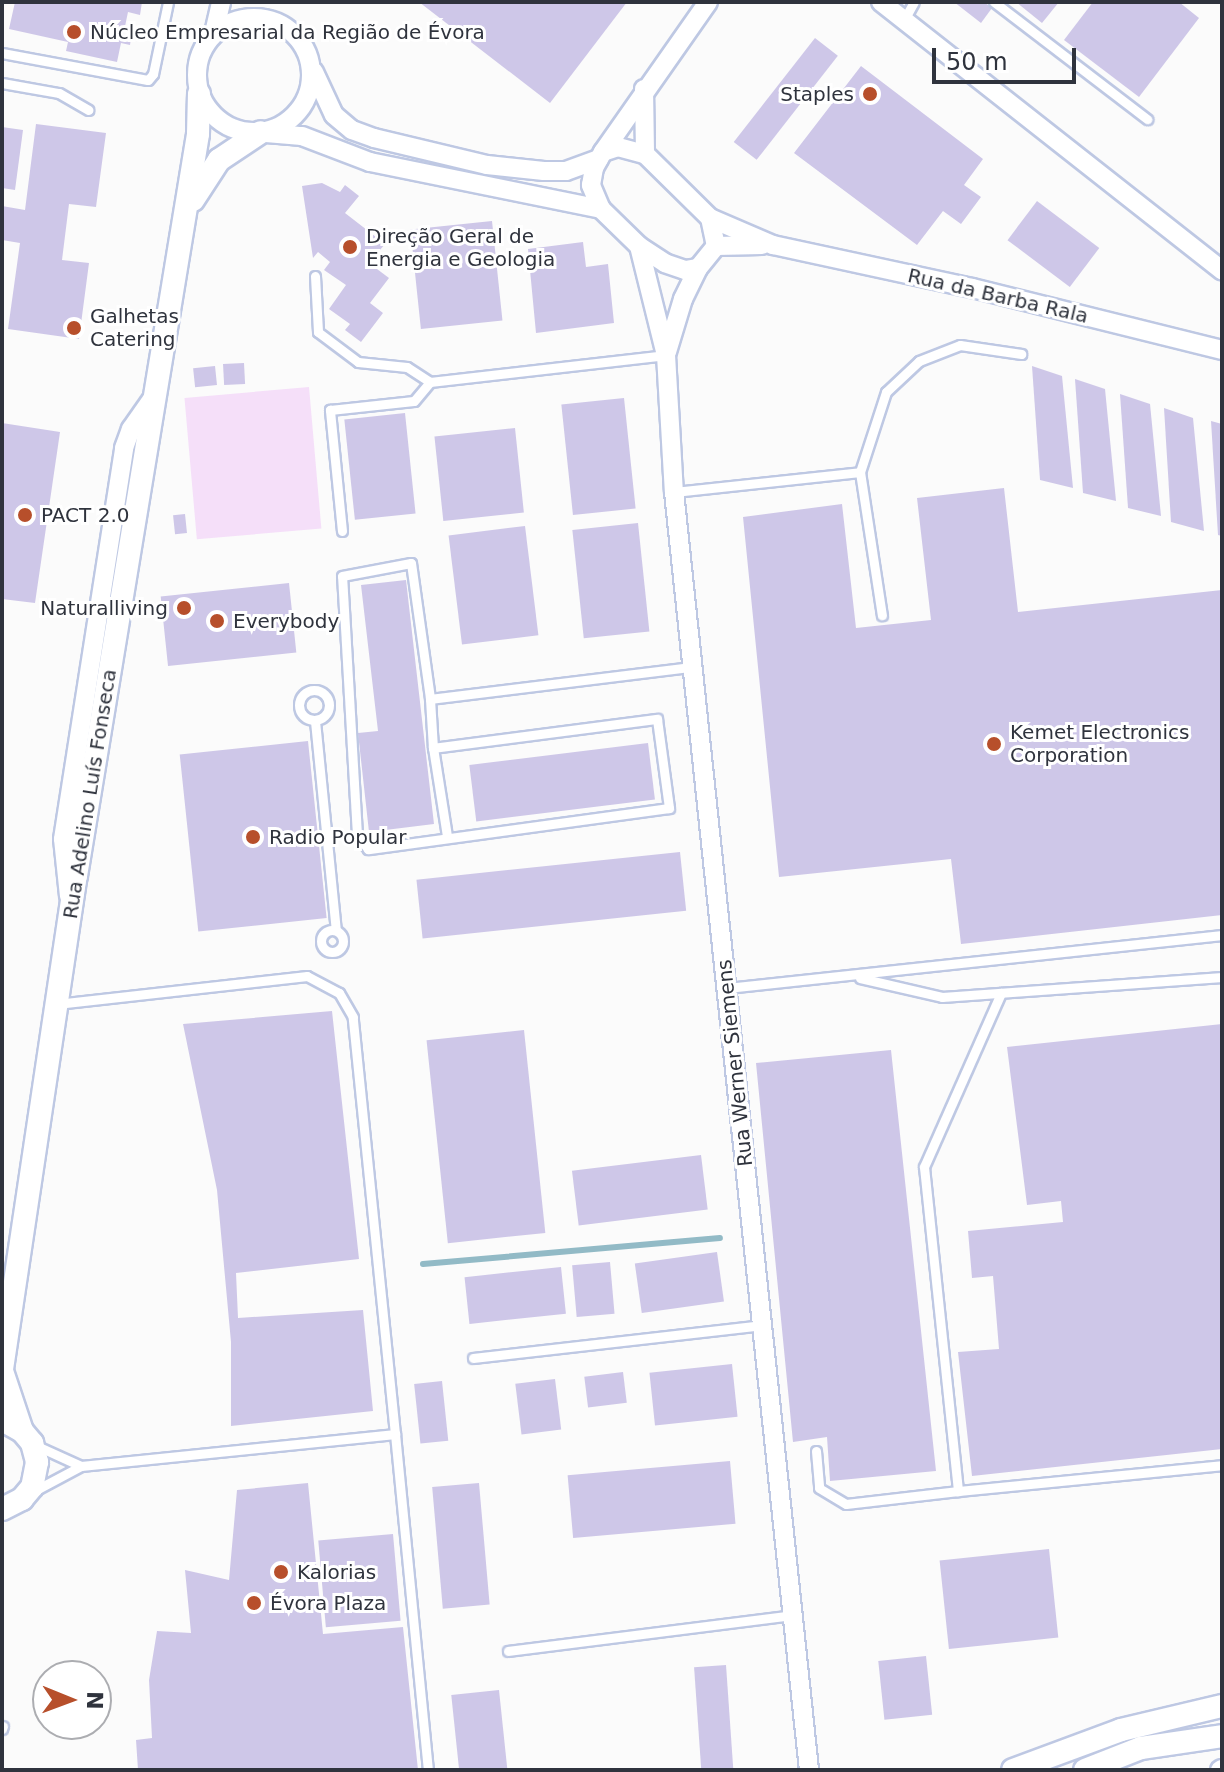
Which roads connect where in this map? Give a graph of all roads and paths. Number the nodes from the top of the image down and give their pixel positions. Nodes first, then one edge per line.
1 (168, 2) edge
2 (221, 2) edge
3 (263, 2) edge
4 (709, 2) edge
5 (881, 2) edge
6 (994, 2) edge
7 (909, 10) edge
8 (282, 24) junction
9 (214, 33) junction
10 (2, 53) edge
11 (312, 66) junction
12 (2, 83) edge
13 (644, 89) junction
14 (199, 94) junction
15 (88, 110) dead end
16 (1147, 119) dead end
17 (262, 132) junction
18 (645, 154) junction
19 (601, 155) junction
20 (601, 209) junction
21 (710, 218) junction
22 (184, 219) junction
23 (773, 245) junction
24 (639, 246) junction
25 (716, 246) junction
26 (698, 268) junction
27 (1222, 270) edge
28 (315, 276) dead end
29 (1222, 350) edge
30 (1021, 354) dead end
31 (666, 355) junction
32 (430, 382) junction
33 (860, 472) junction
34 (674, 492) junction
35 (342, 531) dead end
36 (882, 615) dead end
37 (691, 667) junction
38 (430, 699) junction
39 (315, 721) dead end
40 (433, 748) junction
41 (447, 836) junction
42 (336, 930) dead end
43 (1222, 935) edge
44 (850, 975) junction
45 (1222, 977) edge
46 (727, 988) junction
47 (1001, 993) junction
48 (57, 1004) junction
49 (763, 1325) junction
50 (473, 1358) dead end
51 (2, 1370) edge
52 (19, 1431) edge
53 (395, 1434) junction
54 (816, 1451) dead end
55 (1222, 1465) edge
56 (81, 1466) junction
57 (958, 1491) junction
58 (8, 1508) edge
59 (794, 1615) junction
60 (508, 1651) dead end
61 (1222, 1706) edge
62 (1222, 1736) edge
63 (428, 1770) edge
64 (809, 1770) edge
65 (1013, 1770) edge
66 (1085, 1770) edge

1 - 10 lane
2 - 9 street
3 - 8 street
4 - 13 street
5 - 7 street
6 - 16 lane
7 - 27 street
8 - 9 street
8 - 11 street
9 - 14 street
11 - 17 street
11 - 19 street
12 - 15 lane
13 - 18 street
13 - 19 street
14 - 17 street
14 - 22 street, Rua Adelino Luís Fonseca
17 - 20 street
17 - 22 street, Rua Adelino Luís Fonseca
18 - 19 street
18 - 21 street
19 - 20 street
20 - 24 street
21 - 23 street, Rua da Barba Rala
21 - 25 street
22 - 48 street, Rua Adelino Luís Fonseca
23 - 25 street, Rua da Barba Rala
23 - 29 street, Rua da Barba Rala
24 - 26 street
24 - 31 street, Rua Werner Siemens
25 - 26 street, Rua Werner Siemens
26 - 31 street, Rua Werner Siemens
28 - 32 lane
30 - 33 lane
31 - 32 lane
31 - 34 street, Rua Werner Siemens
32 - 35 lane
33 - 34 lane
33 - 36 lane
34 - 37 street, Rua Werner Siemens
37 - 38 lane
37 - 46 street, Rua Werner Siemens
38 - 40 lane
38 - 41 lane
39 - 42 lane
40 - 41 lane
40 - 41 lane
43 - 44 lane
44 - 46 lane
44 - 47 lane
45 - 47 lane
46 - 49 street, Rua Werner Siemens
47 - 57 lane
48 - 51 street, Rua Adelino Luís Fonseca
48 - 53 lane
49 - 50 lane
49 - 59 street, Rua Werner Siemens
51 - 52 street, Rua Adelino Luís Fonseca
52 - 56 lane
52 - 58 street, Rua Adelino Luís Fonseca
53 - 56 lane
53 - 63 lane
54 - 57 lane
55 - 57 lane
56 - 58 lane
59 - 60 lane
59 - 64 street, Rua Werner Siemens
61 - 65 street
62 - 66 street

